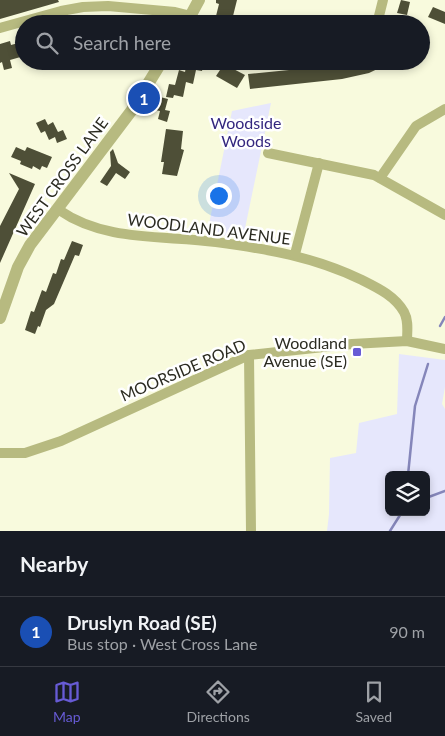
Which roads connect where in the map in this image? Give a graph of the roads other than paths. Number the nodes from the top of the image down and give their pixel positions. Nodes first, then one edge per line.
1 (200, 0) edge
2 (383, 0) edge
3 (45, 15) edge
4 (180, 15) edge
5 (192, 15) edge
6 (379, 15) edge
7 (15, 24) edge
8 (0, 28) edge
9 (156, 70) edge
10 (445, 109) edge
11 (268, 153) dead end
12 (319, 164) junction
13 (380, 178) junction
14 (59, 210) junction
15 (445, 214) edge
16 (295, 254) junction
17 (0, 318) edge
18 (407, 342) junction
19 (445, 349) edge
20 (249, 355) junction
21 (0, 453) edge
22 (251, 531) edge

1 - 5 street
2 - 6 street
3 - 4 street
7 - 8 street
9 - 14 street, WEST CROSS LANE
10 - 13 street
11 - 12 street
12 - 13 street
12 - 16 street
13 - 15 street
14 - 16 street, WOODLAND AVENUE
14 - 17 street, WEST CROSS LANE
16 - 18 street, WOODLAND AVENUE
18 - 19 street, MOORSIDE ROAD
18 - 20 street, MOORSIDE ROAD
20 - 21 street, MOORSIDE ROAD
20 - 22 street

